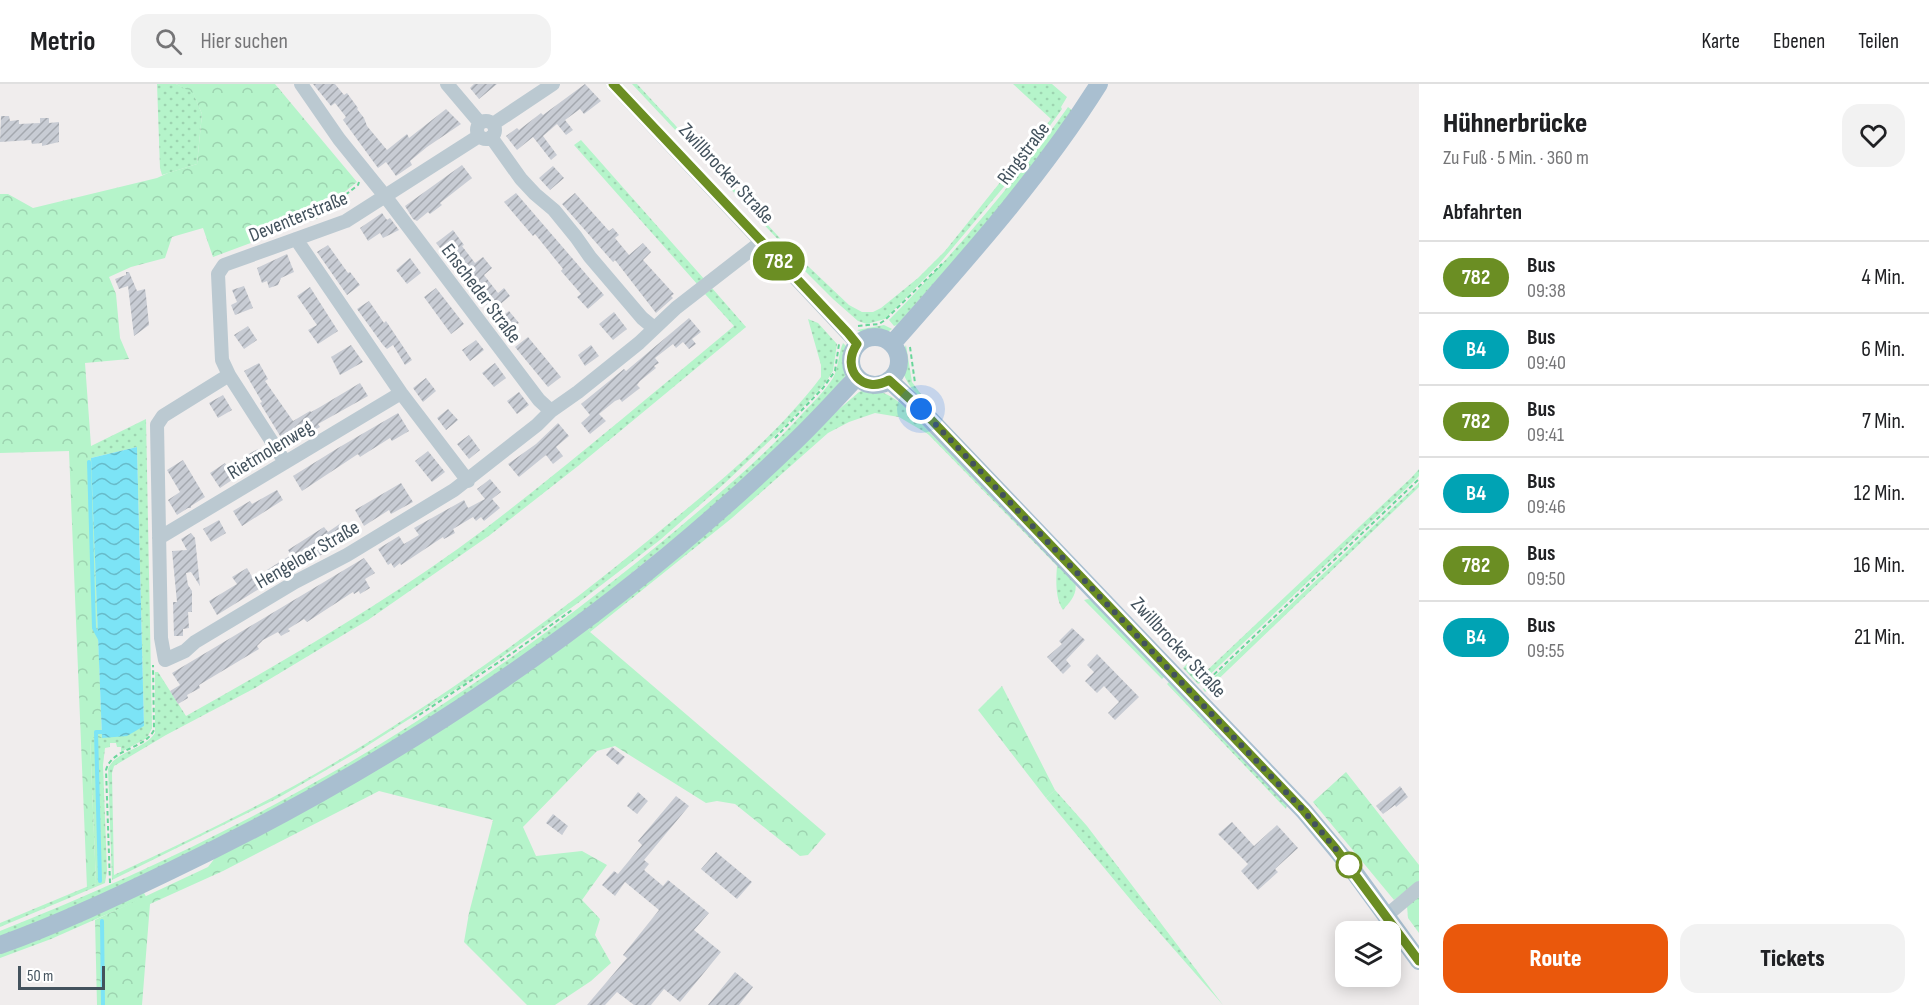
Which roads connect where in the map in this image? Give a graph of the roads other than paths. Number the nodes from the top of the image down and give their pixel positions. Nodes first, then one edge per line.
1 (301, 84) edge
2 (447, 84) edge
3 (553, 84) edge
4 (613, 84) edge
5 (1095, 90) edge
6 (486, 130) junction
7 (385, 196) junction
8 (296, 239) junction
9 (761, 242) junction
10 (654, 328) junction
11 (853, 339) junction
12 (892, 344) junction
13 (230, 375) junction
14 (857, 377) junction
15 (889, 380) junction
16 (400, 393) junction
17 (551, 411) junction
18 (285, 462) junction
19 (468, 481) junction
20 (159, 538) junction
21 (1419, 888) edge
22 (1386, 916) junction
23 (5, 943) edge
24 (1419, 960) edge

1 - 7 street, Enscheder Straße
2 - 6 street
3 - 6 street, Deventerstraße
4 - 9 street, Zwillbrocker Straße
5 - 12 main road, Ringstraße
6 - 7 street, Deventerstraße
6 - 10 street
7 - 8 street, Deventerstraße
7 - 17 street, Enscheder Straße
8 - 13 street, Deventerstraße
8 - 16 street
9 - 10 street
9 - 11 street, Zwillbrocker Straße
10 - 17 street
11 - 12 main road
11 - 14 main road
12 - 15 main road
13 - 18 street, Deventerstraße
13 - 20 street
14 - 15 main road
14 - 23 main road
15 - 22 main road, Zwillbrocker Straße
16 - 18 street, Rietmolenweg
16 - 19 street
17 - 19 street, Hengeloer Straße
18 - 20 street, Rietmolenweg
19 - 20 street, Hengeloer Straße
21 - 22 street
22 - 24 main road, Zwillbrocker Straße

